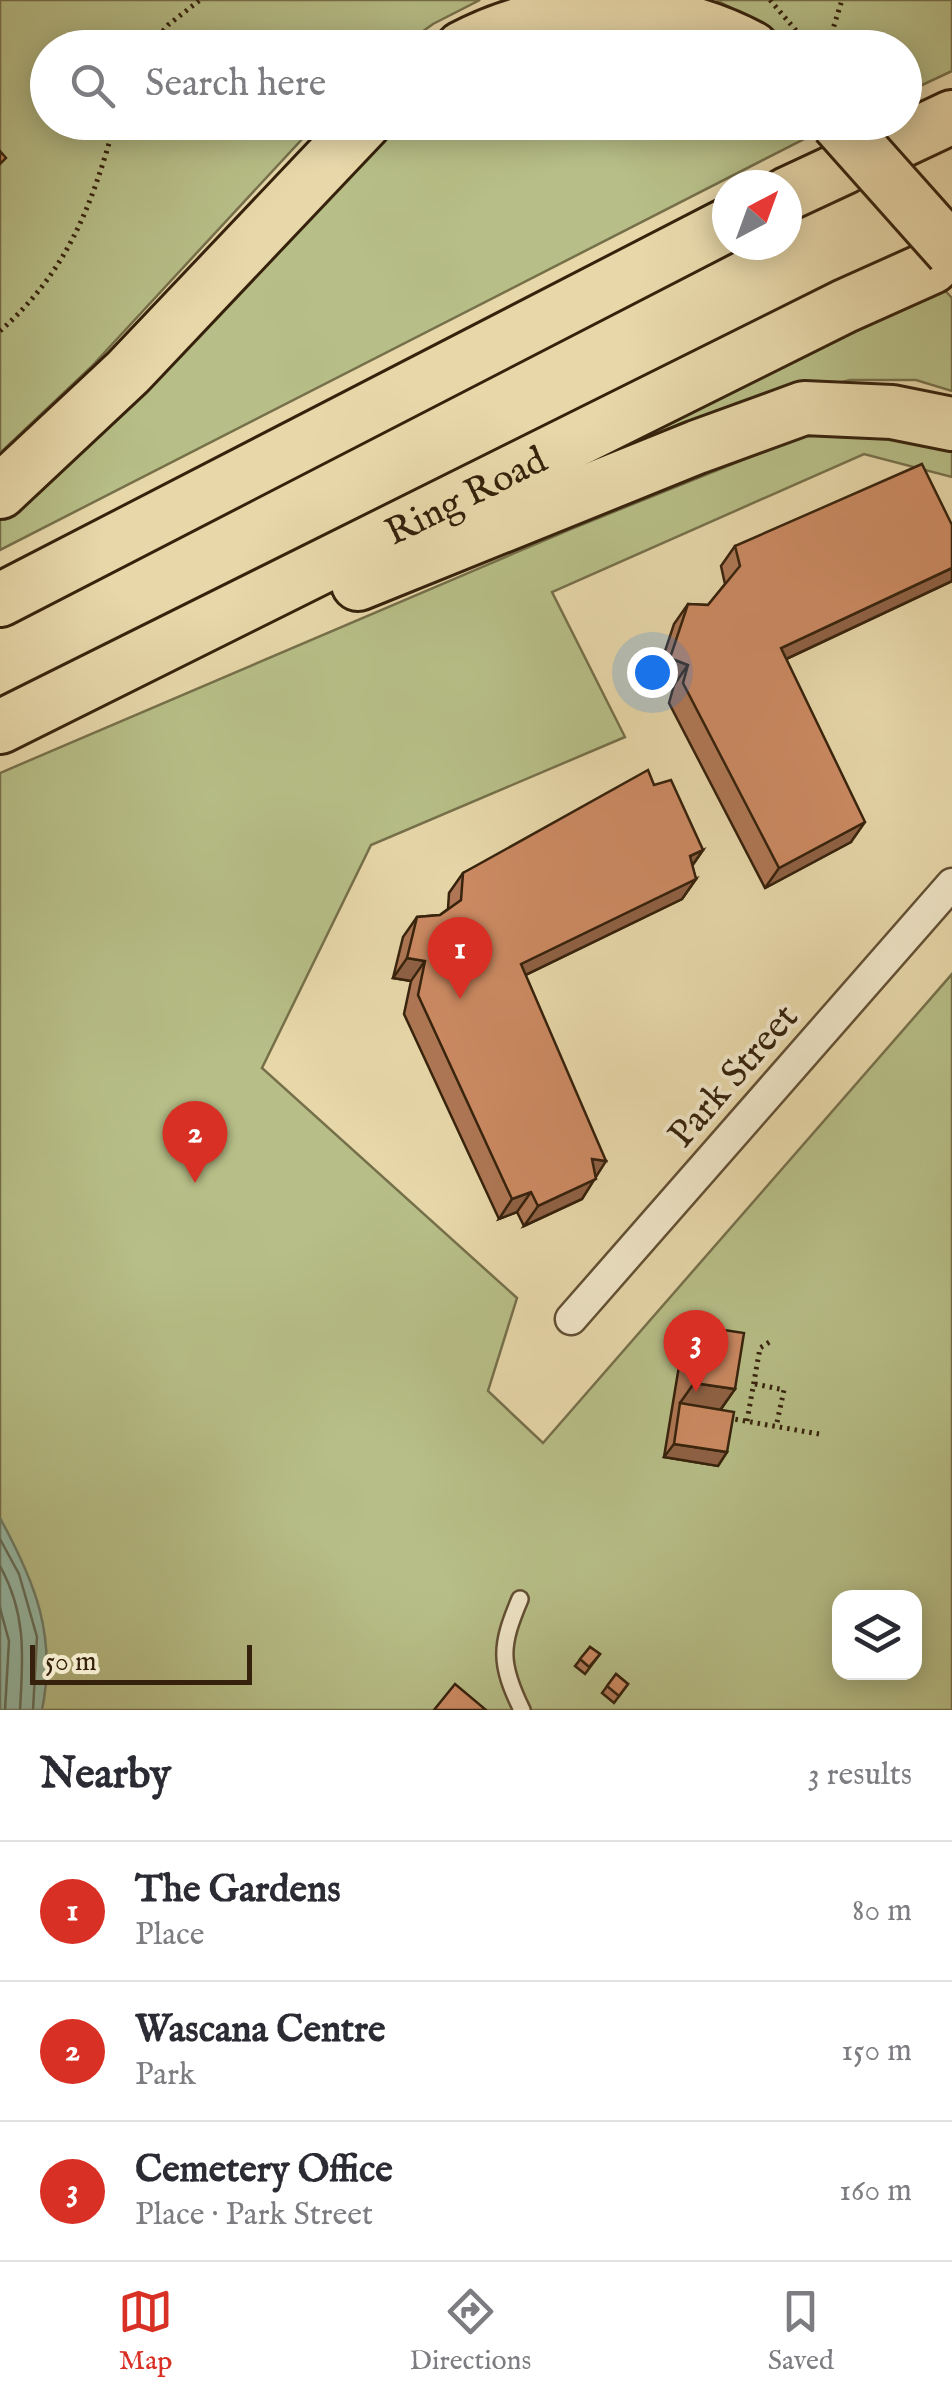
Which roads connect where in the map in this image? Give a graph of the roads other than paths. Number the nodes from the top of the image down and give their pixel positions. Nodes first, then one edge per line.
1 (495, 30) edge
2 (714, 30) edge
3 (952, 116) edge
4 (922, 131) edge
5 (348, 140) edge
6 (841, 145) edge
7 (802, 180) edge
8 (712, 234) edge
9 (942, 259) edge
10 (952, 424) edge
11 (0, 492) edge
12 (0, 600) edge
13 (0, 728) edge
14 (952, 884) edge
15 (571, 1319) dead end
16 (520, 1599) dead end
17 (522, 1710) edge

1 - 2 highway
3 - 4 highway
5 - 11 highway
6 - 7 highway
6 - 9 highway, bridge
8 - 12 highway
9 - 13 highway, Ring Road
10 - 13 highway
14 - 15 street, Park Street
16 - 17 lane

